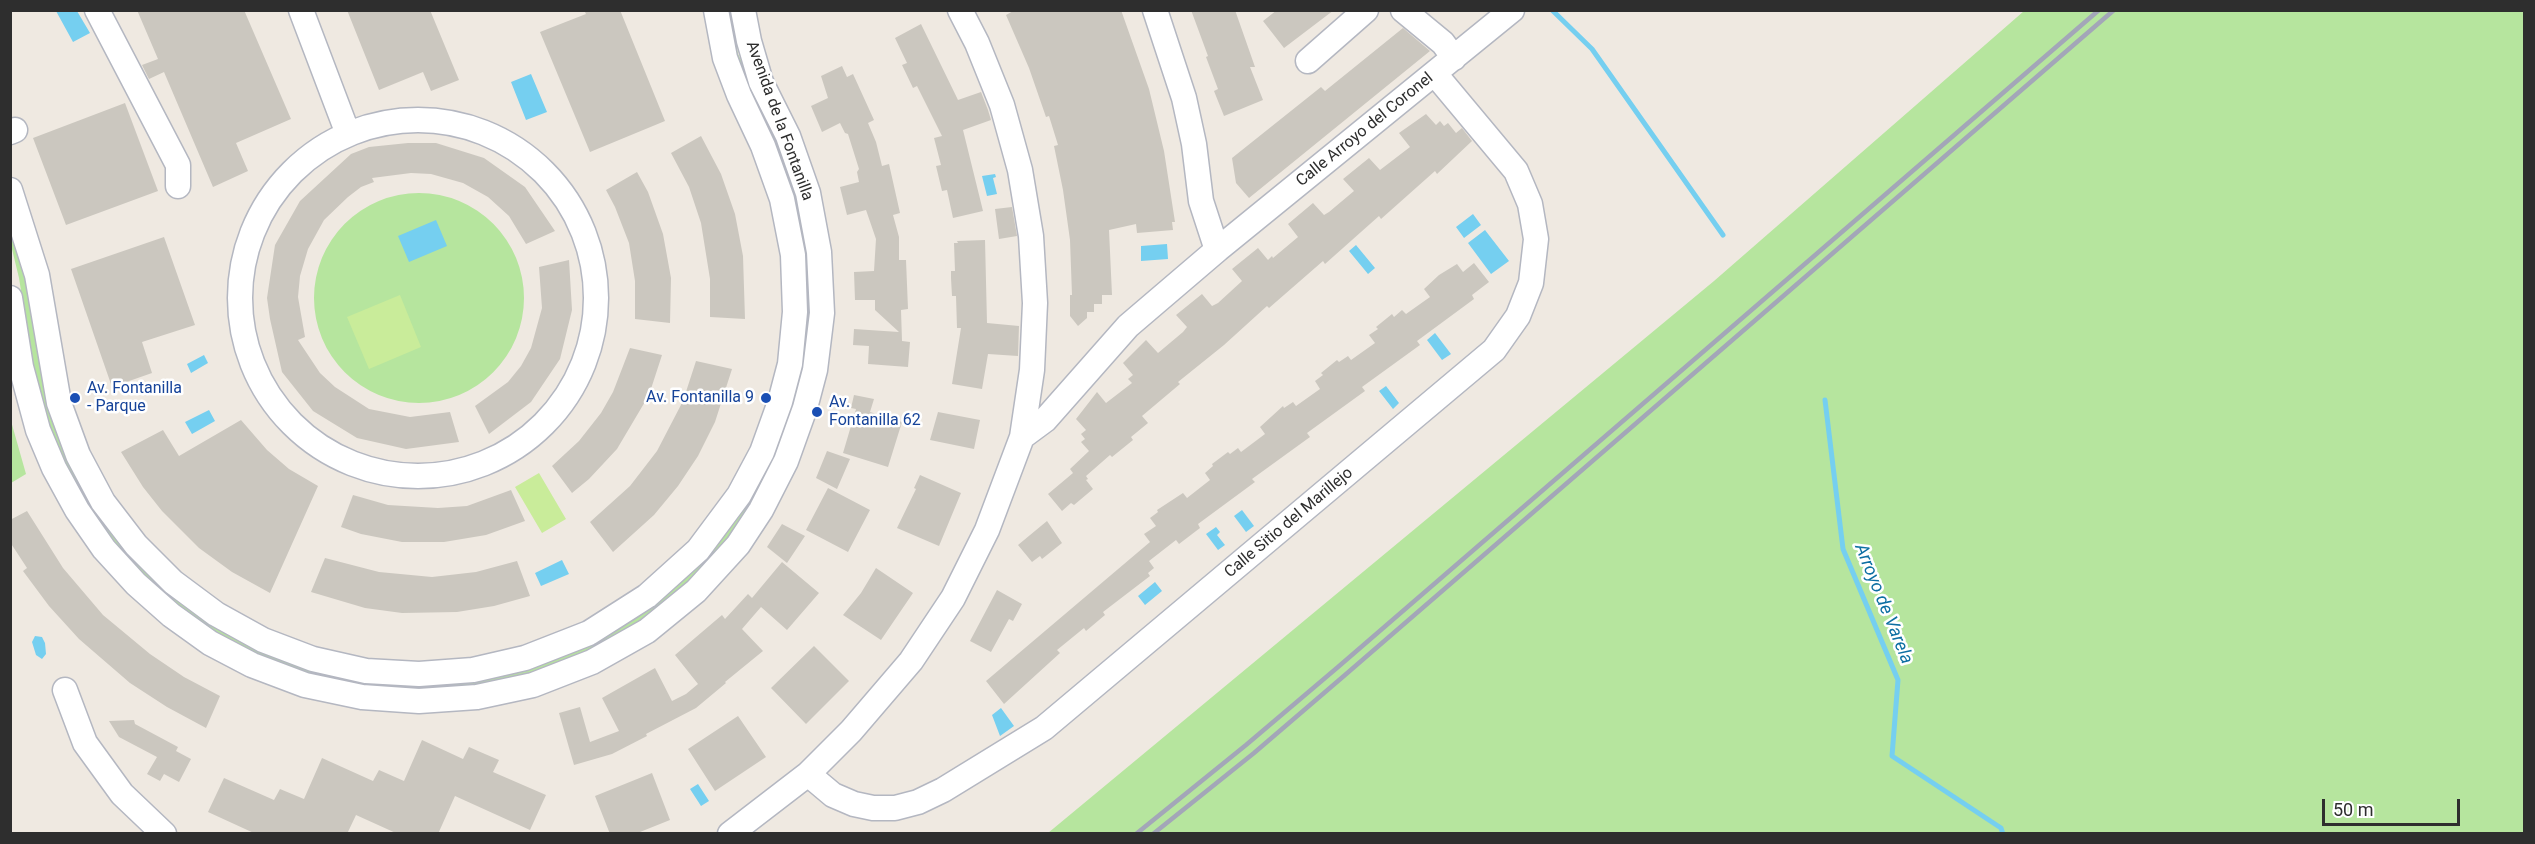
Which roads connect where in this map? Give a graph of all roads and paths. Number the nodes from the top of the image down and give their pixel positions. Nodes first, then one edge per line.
1 (97, 10) edge
2 (301, 10) edge
3 (716, 10) edge
4 (743, 10) edge
5 (960, 10) edge
6 (1155, 10) edge
7 (1366, 10) edge
8 (1403, 10) edge
9 (1512, 10) edge
10 (1459, 54) junction
11 (1308, 61) dead end
12 (1435, 74) junction
13 (348, 134) junction
14 (178, 186) dead end
15 (10, 190) edge
16 (1217, 249) junction
17 (10, 298) edge
18 (1022, 437) junction
19 (65, 690) dead end
20 (808, 774) junction
21 (751, 819) junction
22 (164, 834) edge
23 (720, 834) edge
24 (730, 834) edge

1 - 14 street
2 - 13 street
3 - 15 street, Avenida de la Fontanilla
4 - 17 street, Avenida de la Fontanilla
5 - 18 street
6 - 16 street
7 - 11 street
8 - 10 street
9 - 10 street, Calle Arroyo del Coronel
10 - 12 street, Calle Arroyo del Coronel
12 - 16 street, Calle Arroyo del Coronel
12 - 20 street, Calle Sitio del Marillejo
13 - 13 street
16 - 18 street, Calle Arroyo del Coronel
18 - 20 street
19 - 22 street
20 - 21 street
21 - 23 street
21 - 24 street

